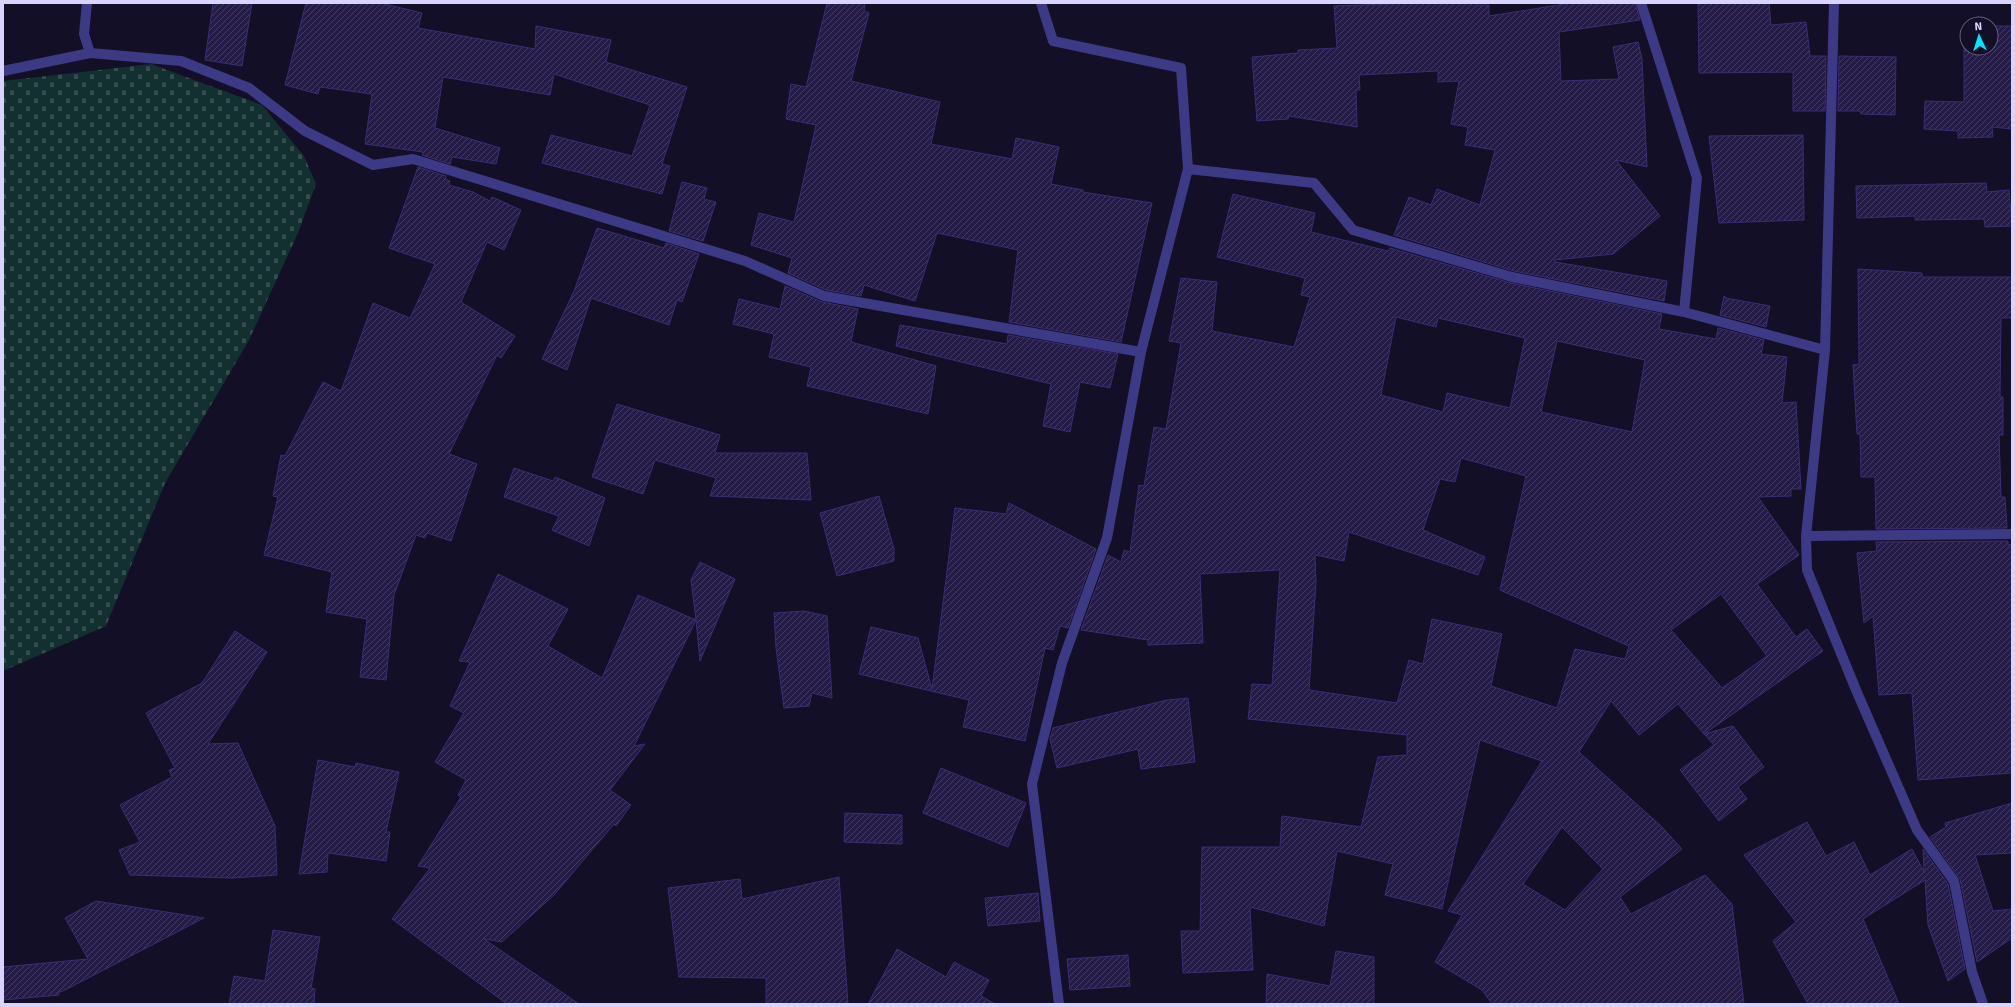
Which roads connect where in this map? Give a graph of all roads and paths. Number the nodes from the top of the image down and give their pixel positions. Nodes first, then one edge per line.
1 (87, 3) edge
2 (1041, 3) edge
3 (1641, 3) edge
4 (1834, 3) edge
5 (90, 53) junction
6 (3, 71) edge
7 (1188, 169) junction
8 (1684, 312) junction
9 (1825, 350) junction
10 (1141, 352) junction
11 (2012, 534) edge
12 (1806, 536) junction
13 (1060, 1004) edge
14 (1983, 1004) edge

1 - 5 street
2 - 7 street
3 - 8 street
4 - 9 street
5 - 6 street
5 - 10 street
7 - 8 street
7 - 10 street
8 - 9 street
9 - 12 street
10 - 13 street
11 - 12 street
12 - 14 street

